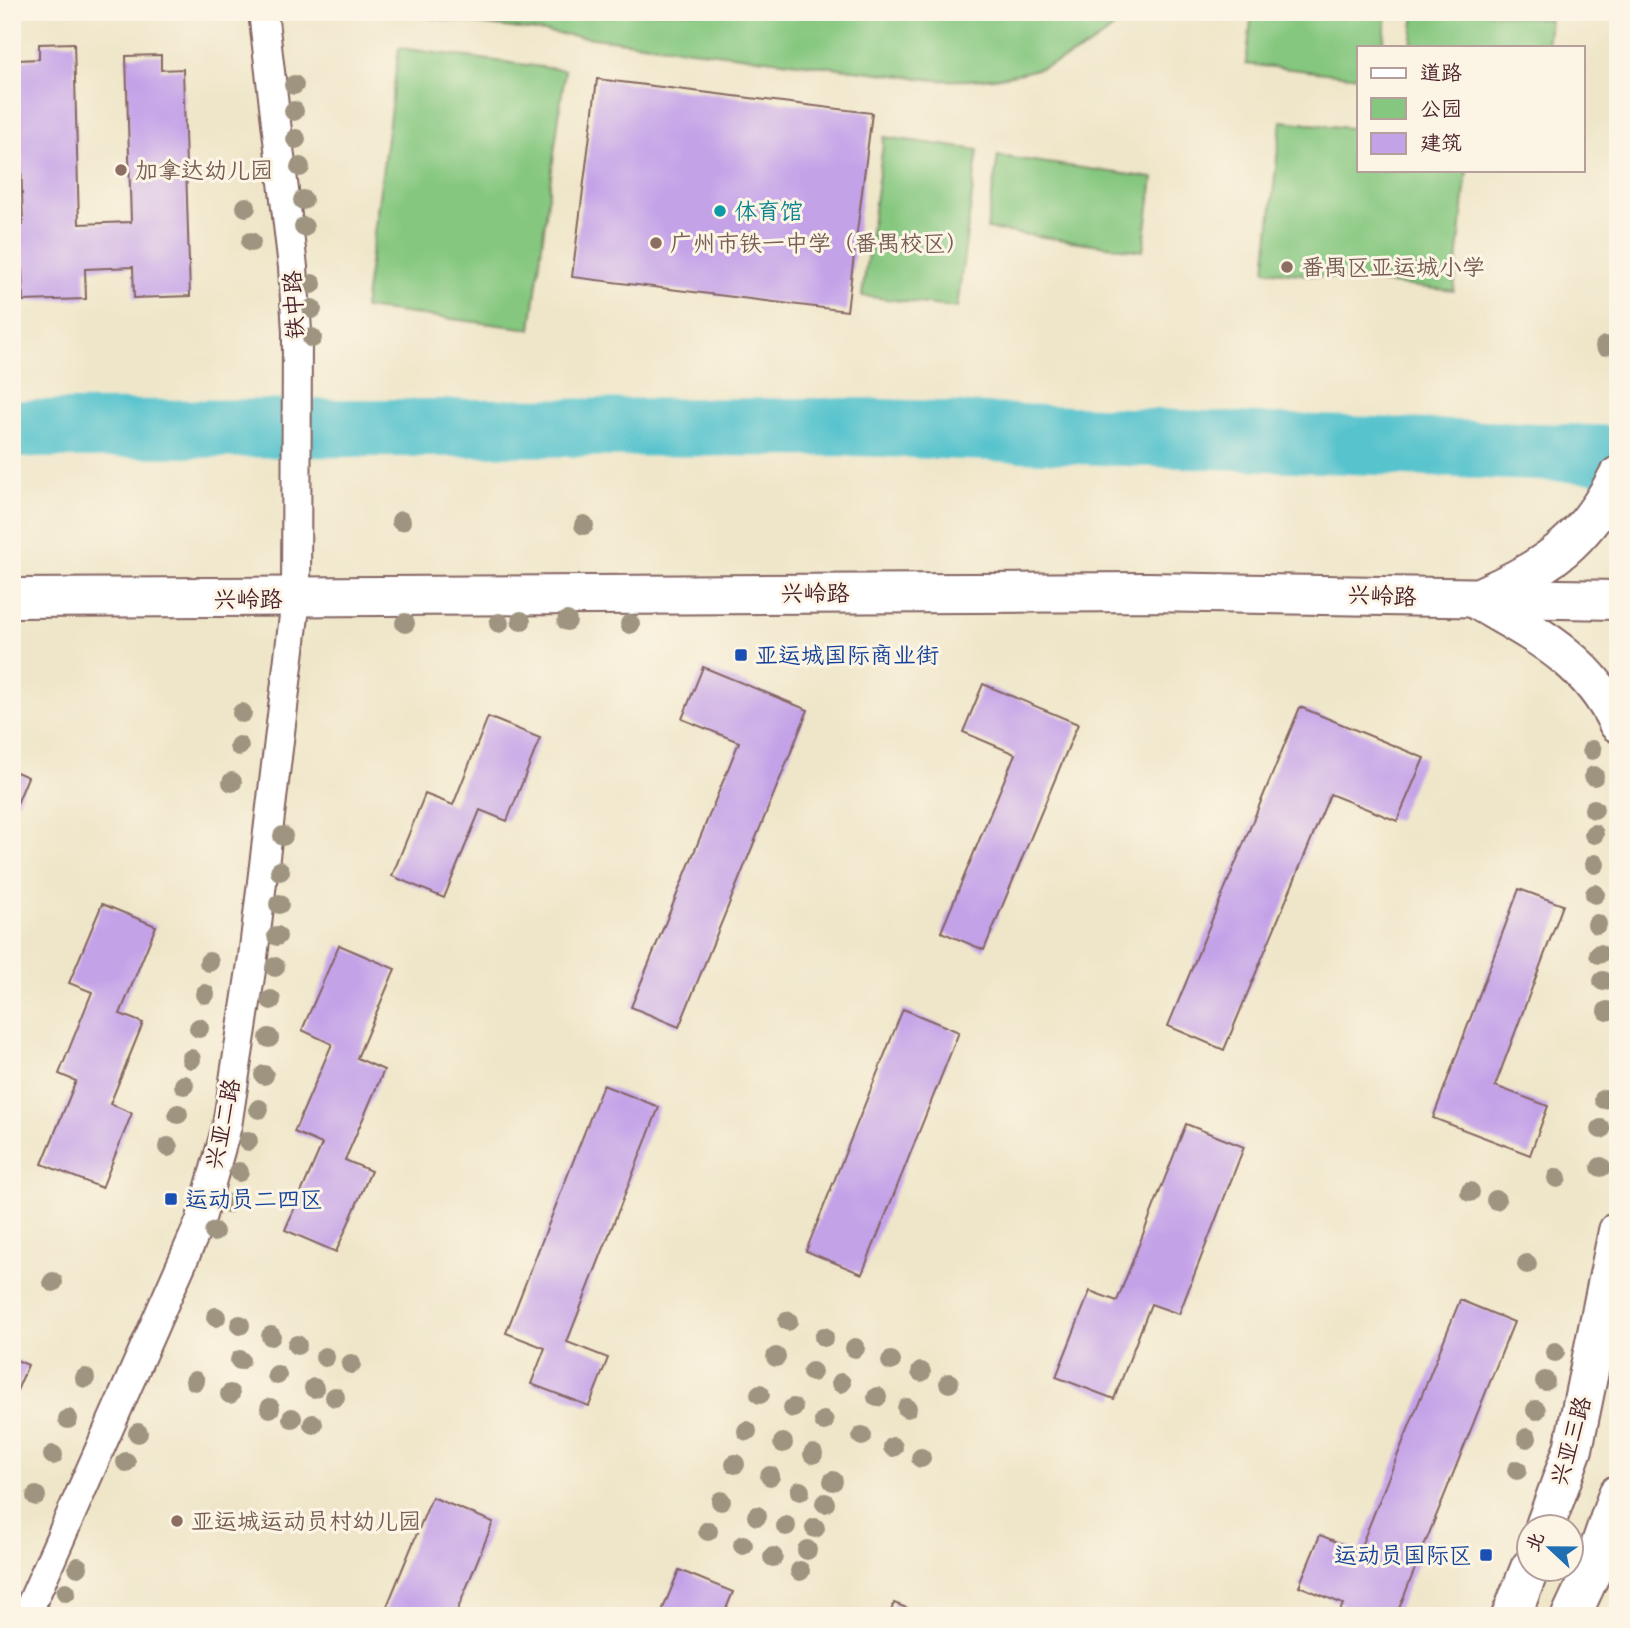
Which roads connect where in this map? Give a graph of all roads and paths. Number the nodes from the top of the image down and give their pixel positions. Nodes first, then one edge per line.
1 (263, 12) edge
2 (1618, 476) edge
3 (12, 598) edge
4 (296, 599) junction
5 (1475, 599) junction
6 (1618, 600) edge
7 (1618, 723) edge
8 (1618, 1231) edge
9 (1618, 1494) edge
10 (1550, 1512) edge
11 (1525, 1582) edge
12 (26, 1616) edge
13 (1511, 1616) edge
14 (1571, 1616) edge

1 - 4 street, 铁中路
2 - 5 street
3 - 4 street, 兴岭路
4 - 5 street, 兴岭路
4 - 12 street, 兴亚二路
5 - 6 street, 兴岭路
5 - 7 street
8 - 10 street, 兴亚三路
9 - 14 street
11 - 13 street

